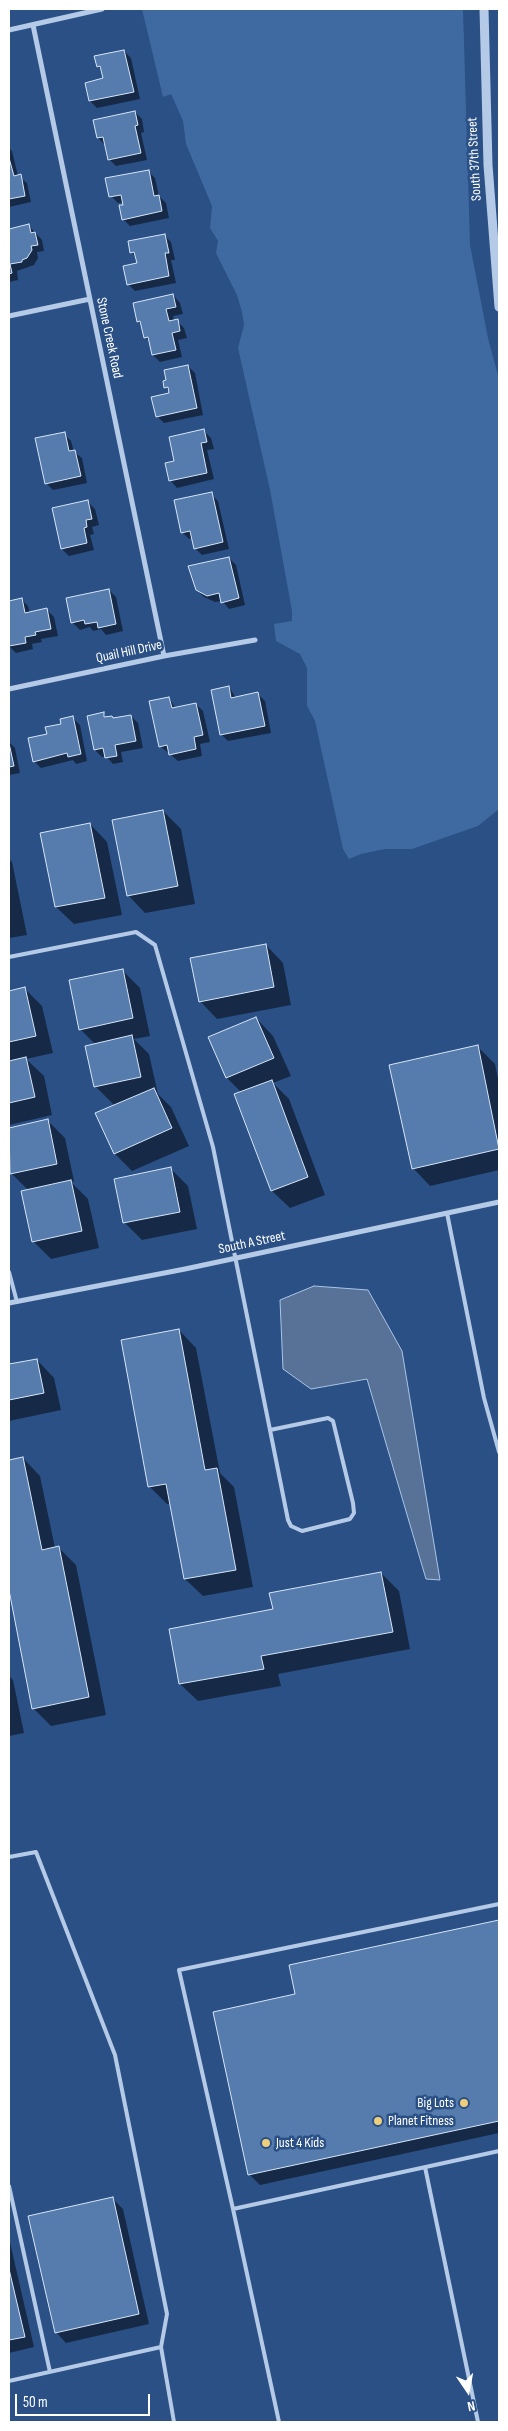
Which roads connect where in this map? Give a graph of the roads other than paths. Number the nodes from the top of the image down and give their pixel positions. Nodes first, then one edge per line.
1 (102, 9) edge
2 (484, 9) edge
3 (33, 25) junction
4 (9, 30) edge
5 (90, 299) junction
6 (499, 307) edge
7 (9, 316) edge
8 (255, 640) dead end
9 (164, 656) junction
10 (9, 689) edge
11 (9, 957) edge
12 (499, 1202) edge
13 (447, 1213) junction
14 (235, 1258) junction
15 (9, 1272) edge
16 (18, 1302) junction
17 (9, 1303) edge
18 (270, 1430) junction
19 (499, 1452) edge
20 (9, 1857) edge
21 (499, 1904) edge
22 (499, 2151) edge
23 (425, 2167) junction
24 (9, 2186) edge
25 (234, 2209) junction
26 (161, 2347) junction
27 (50, 2372) junction
28 (9, 2381) edge
29 (174, 2422) edge
30 (279, 2422) edge
31 (478, 2422) edge

1 - 3 street
2 - 6 street, South 37th Street
3 - 4 street
3 - 5 street, Stone Creek Road
5 - 7 street
5 - 9 street, Stone Creek Road
8 - 9 street, Quail Hill Drive
9 - 10 street, Quail Hill Drive
11 - 14 lane
12 - 13 street, South A Street
13 - 14 street, South A Street
13 - 19 lane
14 - 16 street, South A Street
14 - 18 lane
15 - 16 lane
16 - 17 street, South A Street
18 - 18 lane
20 - 26 lane
21 - 25 lane
22 - 23 lane
23 - 25 lane
23 - 31 lane
24 - 27 lane
25 - 30 lane
26 - 27 lane
26 - 29 lane
27 - 28 lane

